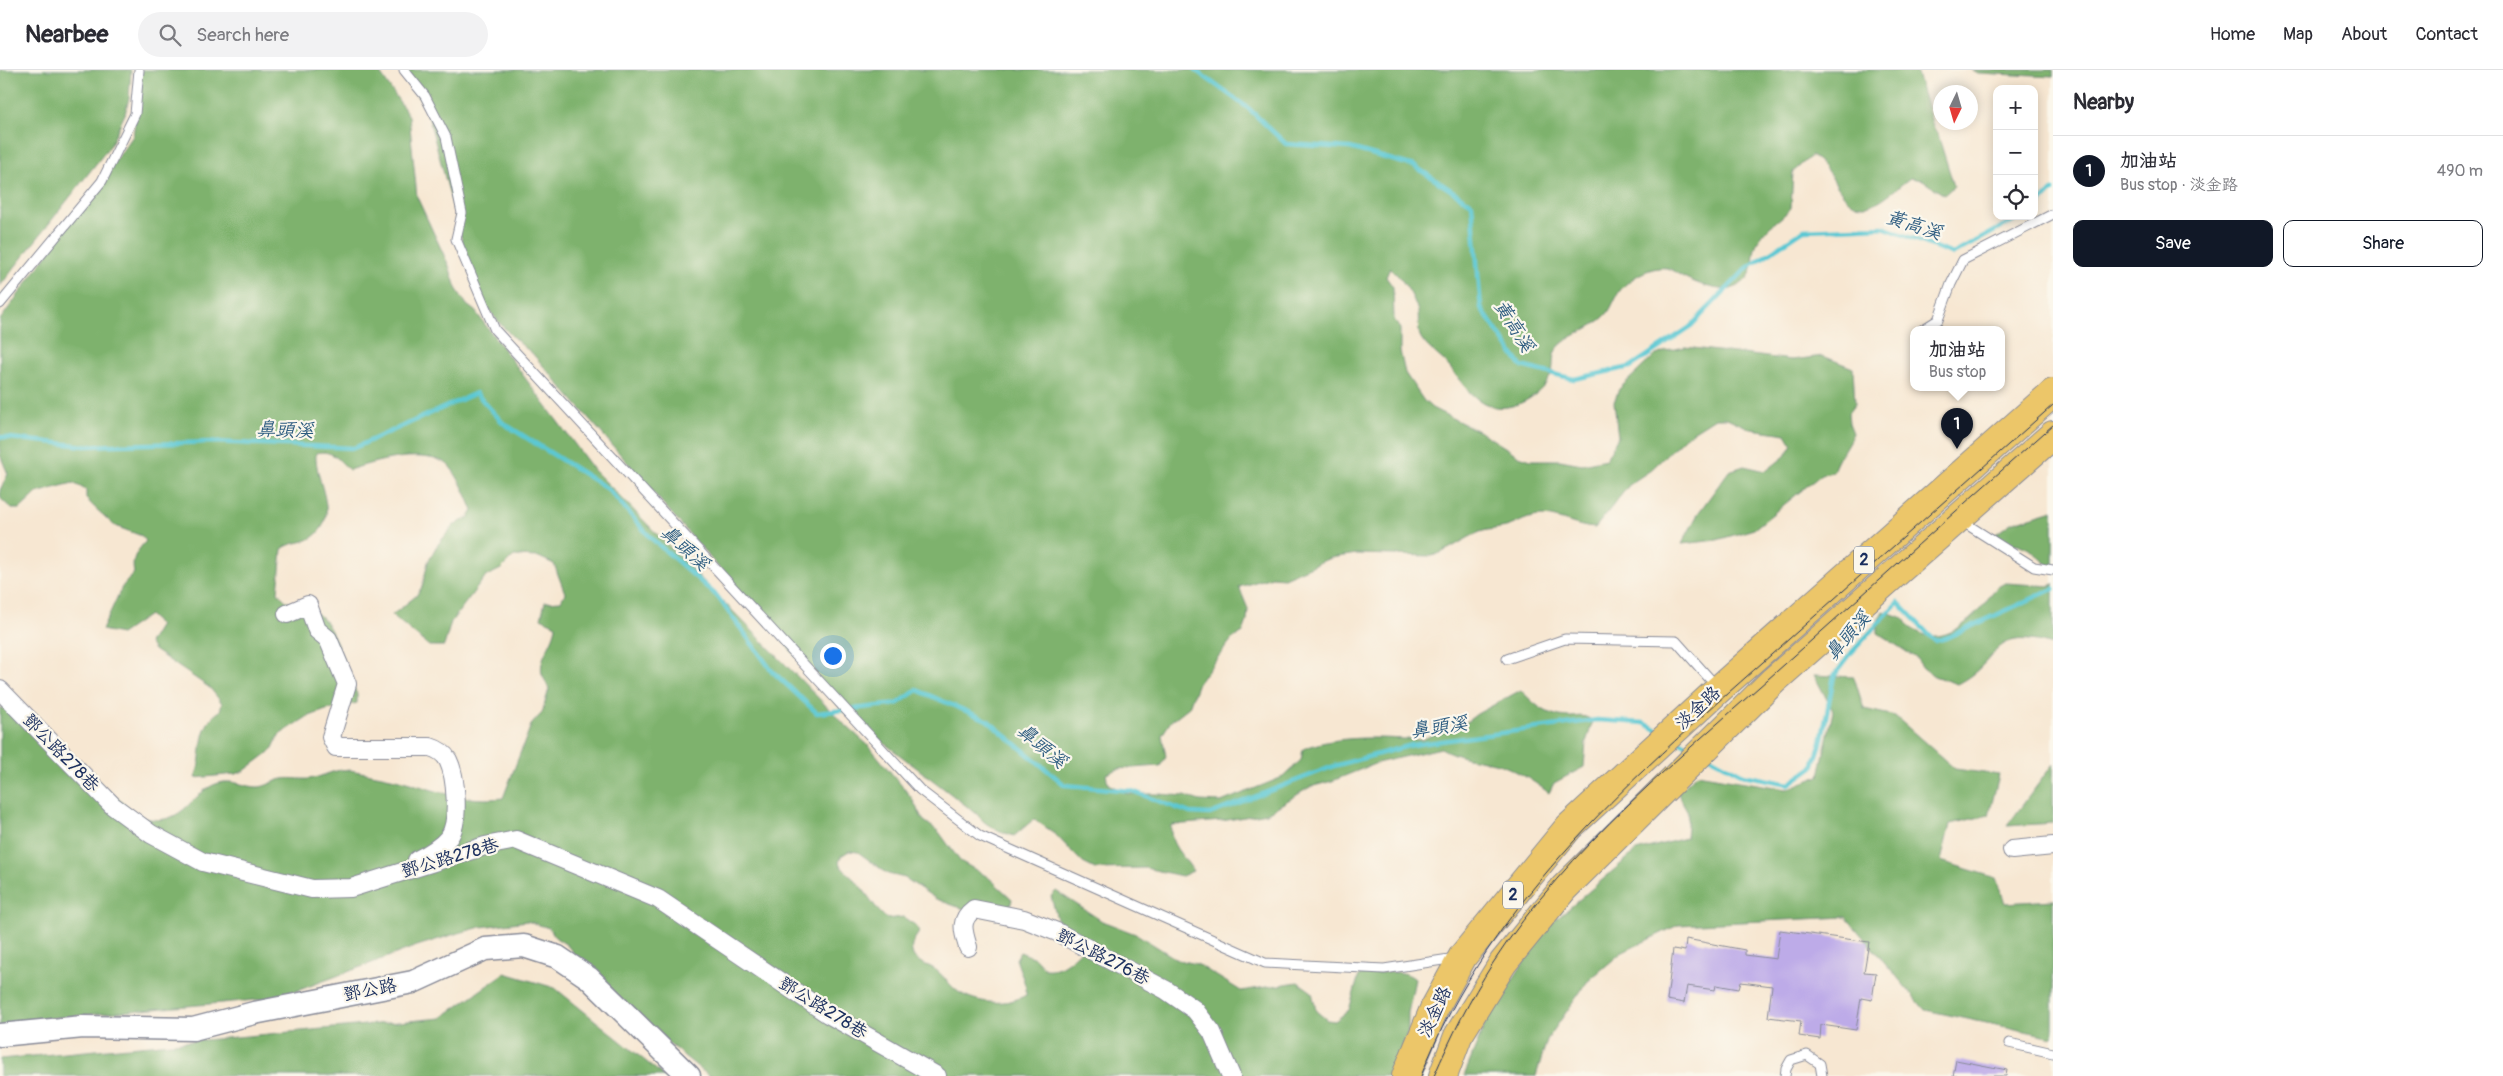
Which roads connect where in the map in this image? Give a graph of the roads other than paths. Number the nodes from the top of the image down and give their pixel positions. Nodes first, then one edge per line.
1 (139, 70) edge
2 (404, 70) edge
3 (2053, 214) edge
4 (0, 304) edge
5 (1928, 326) edge
6 (2053, 393) edge
7 (2053, 435) edge
8 (1957, 518) junction
9 (2053, 570) edge
10 (286, 614) dead end
11 (1507, 659) dead end
12 (1719, 689) junction
13 (0, 690) edge
14 (2053, 846) edge
15 (2012, 850) dead end
16 (389, 876) junction
17 (968, 947) dead end
18 (1463, 956) junction
19 (0, 1035) edge
20 (2009, 1043) dead end
21 (2053, 1053) edge
22 (689, 1076) edge
23 (938, 1076) edge
24 (1231, 1076) edge
25 (1406, 1076) edge
26 (1443, 1076) edge
27 (1785, 1076) edge
28 (1822, 1076) edge

1 - 4 lane
2 - 18 lane
3 - 5 lane
6 - 12 main road, 淡金路 / 2
7 - 8 main road, 淡金路 / 2
8 - 9 lane
8 - 26 main road, 淡金路 / 2
10 - 16 street
11 - 12 lane
12 - 18 main road, 淡金路 / 2
13 - 16 street, 鄧公路278巷
14 - 15 street
16 - 23 street, 鄧公路278巷
17 - 24 street, 鄧公路276巷
18 - 25 main road, 淡金路 / 2
19 - 22 street, 鄧公路
20 - 21 lane
27 - 28 lane

